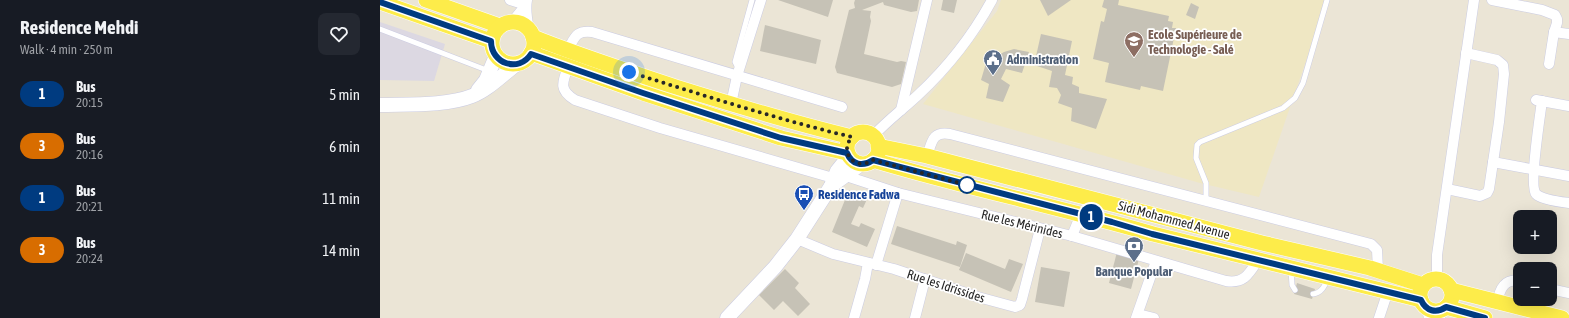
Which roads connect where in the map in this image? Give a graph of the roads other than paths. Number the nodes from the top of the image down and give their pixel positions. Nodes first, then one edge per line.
1 (426, 0) edge
2 (510, 0) edge
3 (752, 0) edge
4 (761, 0) edge
5 (927, 0) edge
6 (992, 0) edge
7 (1327, 0) edge
8 (1474, 0) edge
9 (1492, 0) edge
10 (380, 2) edge
11 (527, 3) edge
12 (506, 24) junction
13 (380, 29) edge
14 (1554, 32) junction
15 (531, 33) junction
16 (1569, 34) edge
17 (491, 41) junction
18 (567, 51) junction
19 (531, 54) junction
20 (1466, 54) junction
21 (496, 56) junction
22 (517, 64) junction
23 (1549, 64) dead end
24 (568, 67) junction
25 (490, 71) junction
26 (738, 73) junction
27 (472, 96) junction
28 (731, 104) junction
29 (380, 105) edge
30 (1569, 106) edge
31 (842, 107) dead end
32 (901, 110) junction
33 (852, 137) junction
34 (875, 141) junction
35 (927, 156) junction
36 (858, 158) junction
37 (1493, 162) junction
38 (1534, 169) junction
39 (1569, 176) edge
40 (837, 180) junction
41 (1447, 189) junction
42 (898, 193) junction
43 (1206, 201) junction
44 (1569, 204) edge
45 (1081, 214) junction
46 (1040, 229) junction
47 (1072, 236) junction
48 (797, 239) junction
49 (1294, 250) junction
50 (1258, 260) junction
51 (1337, 260) junction
52 (1156, 261) junction
53 (872, 264) junction
54 (1290, 268) junction
55 (1378, 270) junction
56 (1331, 278) junction
57 (925, 279) junction
58 (1437, 279) junction
59 (1513, 281) edge
60 (1295, 290) dead end
61 (1451, 290) junction
62 (1557, 290) edge
63 (1388, 291) junction
64 (1569, 293) edge
65 (1314, 294) dead end
66 (1498, 302) junction
67 (1425, 303) edge
68 (1443, 312) edge
69 (1137, 316) edge
70 (726, 318) edge
71 (854, 318) edge
72 (915, 318) edge
73 (1154, 318) edge
74 (1379, 318) edge
75 (1485, 318) edge
76 (1562, 318) edge

1 - 12 main road
2 - 11 street
3 - 26 lane
4 - 26 street
5 - 32 street
6 - 32 street
7 - 43 lane
8 - 20 street
9 - 14 street
10 - 17 main road
11 - 12 street
11 - 15 street
12 - 15 main road
12 - 17 main road
13 - 25 lane
14 - 16 street
14 - 23 street
15 - 18 main road
15 - 19 main road
17 - 21 main road
18 - 26 street
18 - 28 main road
19 - 22 main road
19 - 24 main road, Sidi Mohammed Avenue
20 - 37 street
20 - 41 street
21 - 22 main road
21 - 25 street
22 - 27 street
24 - 36 main road, Sidi Mohammed Avenue
24 - 40 street, Rue les Mérinides
25 - 27 street
26 - 28 street
26 - 31 street
27 - 29 street
28 - 33 main road
30 - 38 street
32 - 34 street
33 - 34 main road
33 - 36 main road
34 - 35 main road, Sidi Mohammed Avenue
34 - 36 main road
35 - 43 street
35 - 49 main road, Sidi Mohammed Avenue
36 - 40 street
36 - 45 main road, Sidi Mohammed Avenue
37 - 38 street
37 - 41 street
38 - 39 street
38 - 44 street
40 - 42 street, Rue les Mérinides
40 - 48 street
41 - 58 street
42 - 46 street, Rue les Mérinides
42 - 53 street
43 - 55 street
45 - 47 street
45 - 50 main road, Sidi Mohammed Avenue
46 - 47 street, Rue les Mérinides
46 - 57 street, Rue les Idrissides
47 - 52 street, Rue les Mérinides
48 - 53 street, Rue les Idrissides
48 - 70 street
49 - 51 main road, Sidi Mohammed Avenue
49 - 54 main road
50 - 52 street, Rue les Mérinides
50 - 54 main road, Sidi Mohammed Avenue
51 - 55 main road, Sidi Mohammed Avenue
51 - 56 main road
52 - 69 street
53 - 57 street, Rue les Idrissides
53 - 71 street
54 - 56 main road, Sidi Mohammed Avenue
54 - 60 lane
55 - 67 main road, Sidi Mohammed Avenue
56 - 63 main road, Sidi Mohammed Avenue
56 - 65 lane
57 - 72 street
58 - 61 main road
58 - 67 main road
59 - 66 street
61 - 66 main road
61 - 68 main road
62 - 64 street
63 - 67 main road, Sidi Mohammed Avenue
63 - 74 street
66 - 76 main road
67 - 68 main road
68 - 75 main road
69 - 73 street

